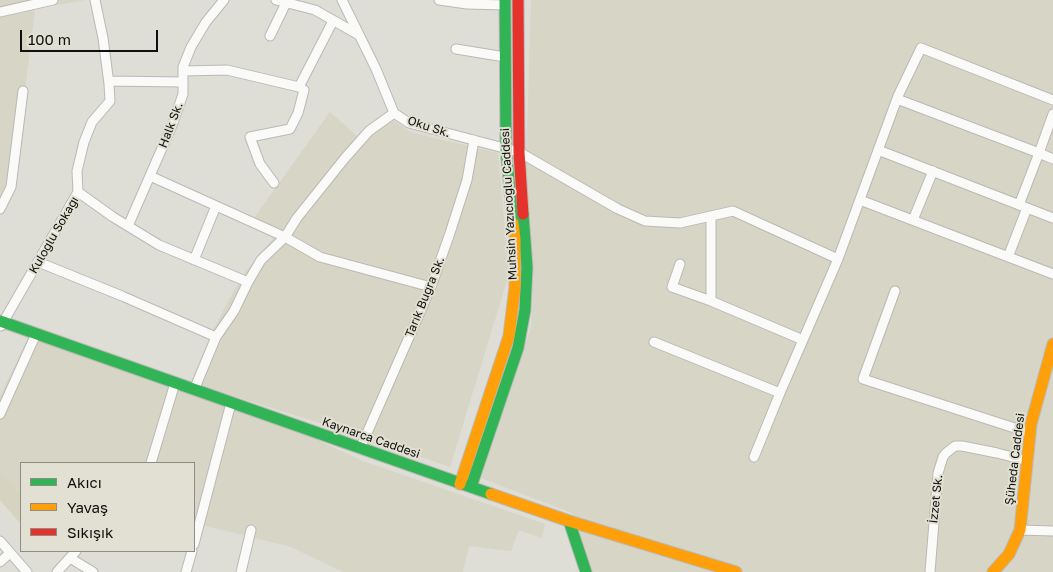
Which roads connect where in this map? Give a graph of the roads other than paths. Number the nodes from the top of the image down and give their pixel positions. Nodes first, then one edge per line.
1 (53, 0) edge
2 (95, 0) edge
3 (224, 0) edge
4 (276, 0) edge
5 (342, 0) edge
6 (438, 0) edge
7 (518, 0) edge
8 (42, 1) edge
9 (286, 3) junction
10 (505, 3) edge
11 (0, 12) edge
12 (334, 21) junction
13 (359, 35) junction
14 (270, 36) dead end
15 (456, 49) dead end
16 (505, 57) junction
17 (183, 71) junction
18 (109, 81) junction
19 (183, 82) junction
20 (299, 87) junction
21 (23, 91) dead end
22 (897, 99) junction
23 (1053, 100) edge
24 (394, 114) junction
25 (1053, 114) edge
26 (474, 140) junction
27 (506, 149) junction
28 (878, 150) junction
29 (519, 152) junction
30 (1039, 153) junction
31 (1053, 158) edge
32 (933, 171) junction
33 (150, 176) junction
34 (274, 183) dead end
35 (78, 192) junction
36 (860, 200) junction
37 (216, 206) junction
38 (1023, 207) junction
39 (0, 209) edge
40 (711, 216) junction
41 (1053, 218) edge
42 (913, 220) junction
43 (128, 226) junction
44 (285, 238) junction
45 (1008, 257) junction
46 (838, 259) junction
47 (194, 260) junction
48 (38, 262) junction
49 (680, 264) dead end
50 (1053, 274) edge
51 (248, 282) junction
52 (430, 287) junction
53 (895, 291) dead end
54 (711, 300) junction
55 (1, 324) edge
56 (36, 334) junction
57 (216, 337) junction
58 (803, 340) junction
59 (654, 342) dead end
60 (1053, 344) edge
61 (175, 383) junction
62 (194, 390) junction
63 (780, 393) junction
64 (231, 403) junction
65 (0, 414) edge
66 (1030, 433) junction
67 (360, 449) junction
68 (754, 457) dead end
69 (1028, 461) junction
70 (151, 462) edge
71 (466, 486) junction
72 (569, 521) junction
73 (251, 530) dead end
74 (1020, 530) junction
75 (1053, 531) edge
76 (195, 540) edge
77 (0, 541) edge
78 (10, 552) junction
79 (191, 552) edge
80 (73, 555) edge
81 (0, 562) edge
82 (27, 572) edge
83 (57, 572) edge
84 (92, 572) edge
85 (186, 572) edge
86 (241, 572) edge
87 (586, 572) edge
88 (736, 572) edge
89 (930, 572) edge
90 (993, 572) edge

1 - 8 street
2 - 18 street, Kuloğlu Sokağı
3 - 17 street, Halk Sk.
4 - 9 street
5 - 13 street, Oku Sk.
6 - 10 street
7 - 29 street, Muhsin Yazıcıoğlu Caddesi
8 - 11 street
9 - 12 street
9 - 14 street
10 - 16 street, Muhsin Yazıcıoğlu Caddesi
12 - 13 street
12 - 20 street
13 - 24 street, Oku Sk.
15 - 16 street
16 - 27 street, Muhsin Yazıcıoğlu Caddesi
17 - 19 street, Halk Sk.
17 - 20 street
18 - 19 street
18 - 35 street, Kuloğlu Sokağı
19 - 33 street, Halk Sk.
20 - 34 street
21 - 39 street
22 - 23 street
22 - 28 street
22 - 30 street
24 - 26 street, Oku Sk.
24 - 44 street
25 - 30 street
26 - 27 street, Oku Sk.
26 - 52 street, Tarık Buğra Sk.
27 - 29 street, Oku Sk.
27 - 71 street, Muhsin Yazıcıoğlu Caddesi
28 - 32 street
28 - 36 street
29 - 40 street, Oku Sk.
29 - 71 street, Muhsin Yazıcıoğlu Caddesi
30 - 31 street
30 - 38 street
32 - 38 street
32 - 42 street
33 - 37 street
33 - 43 street, Halk Sk.
35 - 43 street
35 - 48 street, Kuloğlu Sokağı
36 - 42 street
36 - 46 street
37 - 44 street
37 - 47 street
38 - 41 street
38 - 45 street
40 - 46 street, Oku Sk.
40 - 54 street
42 - 45 street
43 - 47 street
44 - 51 street
44 - 52 street
45 - 50 street
46 - 58 street
47 - 51 street
48 - 55 street, Kuloğlu Sokağı
48 - 57 street
49 - 54 street
51 - 57 street
52 - 67 street, Tarık Buğra Sk.
53 - 66 street
54 - 58 street
55 - 56 street, Kaynarca Caddesi
56 - 61 street, Kaynarca Caddesi
56 - 65 street
57 - 62 street
58 - 63 street
59 - 63 street
60 - 66 street, Şüheda Caddesi
61 - 62 street, Kaynarca Caddesi
61 - 70 street
62 - 64 street, Kaynarca Caddesi
63 - 68 street
64 - 67 street, Kaynarca Caddesi
64 - 76 street
66 - 69 street, Şüheda Caddesi
67 - 71 street, Kaynarca Caddesi
69 - 74 street, Şüheda Caddesi
69 - 89 street, İzzet Sk.
71 - 72 street, Kaynarca Caddesi
72 - 87 street
72 - 88 street, Kaynarca Caddesi
73 - 86 street
74 - 75 street
74 - 90 street, Şüheda Caddesi
77 - 78 street
78 - 81 street
78 - 82 street
79 - 85 street
80 - 83 street
80 - 84 street

